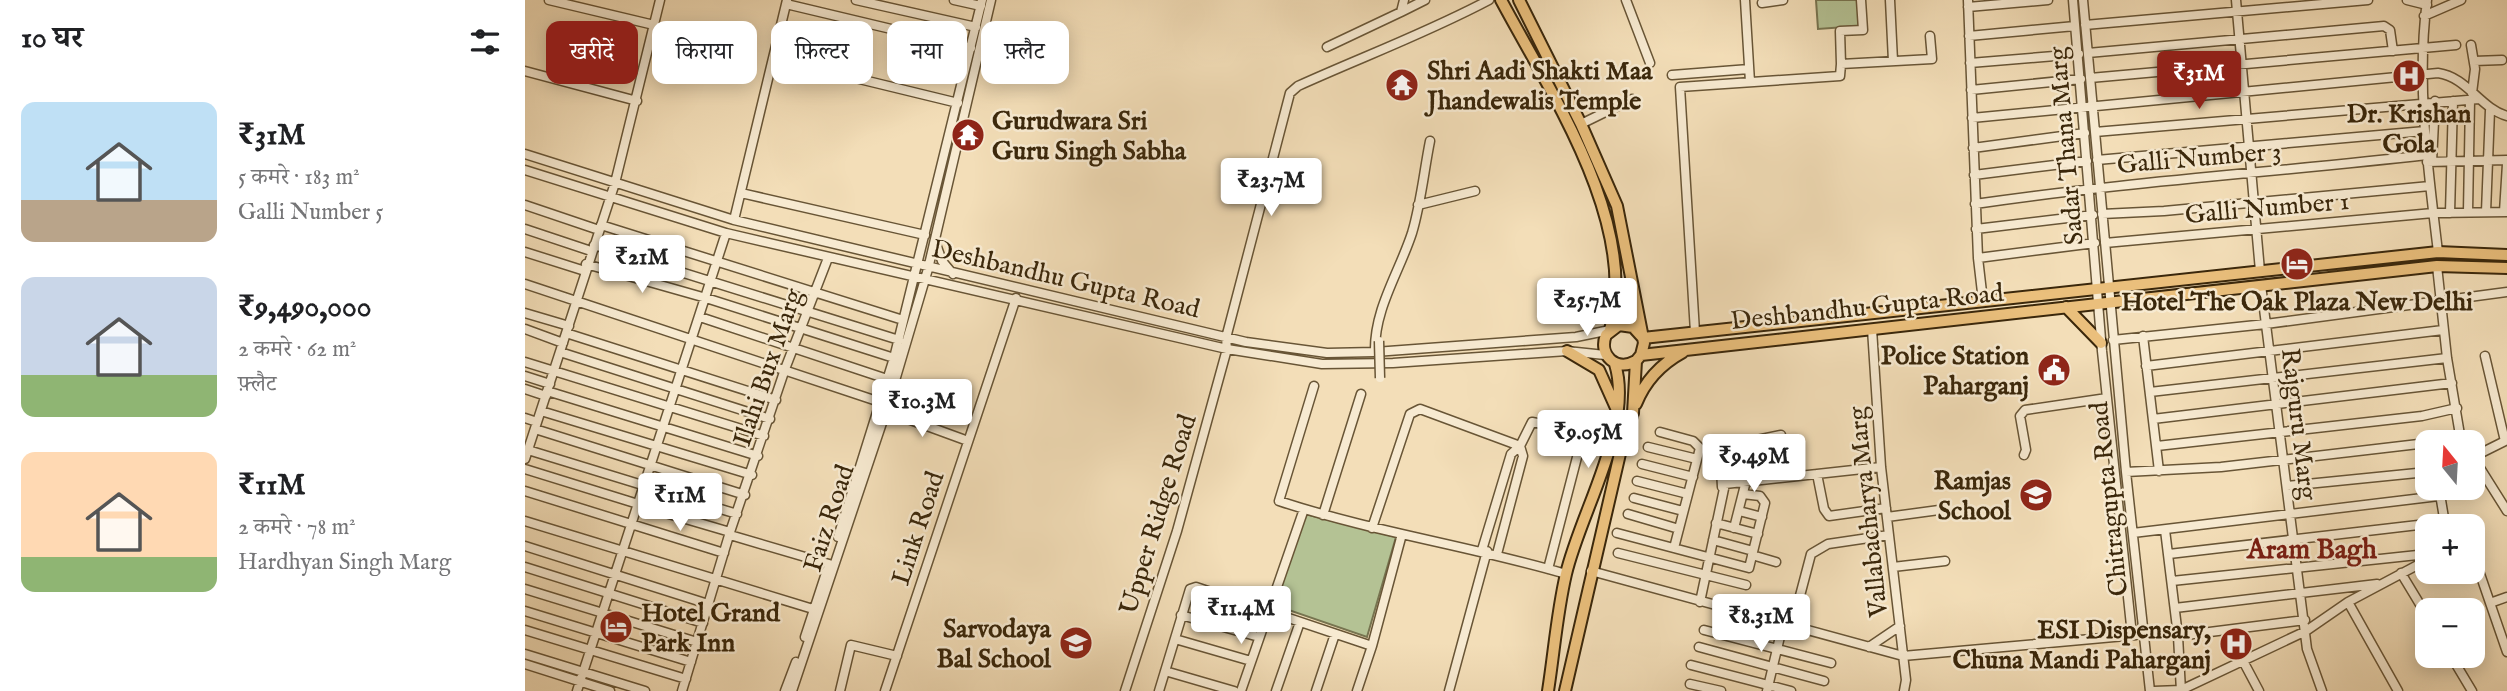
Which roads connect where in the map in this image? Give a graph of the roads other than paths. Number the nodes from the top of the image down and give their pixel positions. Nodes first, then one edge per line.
1 (549, 0) edge
2 (660, 0) edge
3 (856, 0) edge
4 (954, 0) edge
5 (991, 0) edge
6 (1404, 0) edge
7 (1425, 0) edge
8 (1489, 0) edge
9 (1501, 0) edge
10 (1519, 0) edge
11 (1626, 0) edge
12 (1745, 0) edge
13 (1783, 0) edge
14 (1861, 0) edge
15 (1890, 0) edge
16 (2048, 0) edge
17 (2073, 0) edge
18 (2083, 0) edge
19 (2236, 0) edge
20 (2368, 0) edge
21 (2407, 0) edge
22 (2461, 0) edge
23 (786, 2) edge
24 (982, 3) edge
25 (1762, 3) dead end
26 (2427, 3) edge
27 (1968, 4) edge
28 (1401, 12) junction
29 (2238, 13) junction
30 (2424, 16) junction
31 (655, 21) edge
32 (782, 21) edge
33 (652, 25) edge
34 (2080, 26) junction
35 (976, 27) junction
36 (652, 34) edge
37 (1930, 36) dead end
38 (1969, 36) junction
39 (2241, 40) junction
40 (2456, 45) dead end
41 (2471, 45) dead end
42 (1327, 47) dead end
43 (971, 48) junction
44 (2424, 48) junction
45 (2393, 51) junction
46 (2083, 54) junction
47 (2502, 60) dead end
48 (1893, 61) junction
49 (2474, 61) junction
50 (1650, 63) dead end
51 (1970, 63) junction
52 (1841, 64) junction
53 (2242, 65) junction
54 (771, 66) edge
55 (1749, 69) junction
56 (525, 71) edge
57 (1672, 75) dead end
58 (2422, 75) junction
59 (2085, 79) junction
60 (873, 82) edge
61 (1750, 82) junction
62 (1971, 90) junction
63 (2245, 92) junction
64 (2474, 97) junction
65 (1632, 99) dead end
66 (637, 101) junction
67 (2435, 101) junction
68 (2453, 101) junction
69 (2424, 102) junction
70 (957, 103) junction
71 (2088, 107) junction
72 (2490, 110) junction
73 (2507, 116) edge
74 (1972, 118) junction
75 (2247, 120) junction
76 (1581, 124) junction
77 (2425, 131) junction
78 (2090, 132) junction
79 (1430, 141) dead end
80 (1973, 148) junction
81 (2249, 148) junction
82 (525, 154) edge
83 (2429, 159) junction
84 (2092, 160) junction
85 (2488, 160) junction
86 (2469, 161) junction
87 (2451, 162) junction
88 (2507, 162) edge
89 (525, 170) edge
90 (1974, 175) junction
91 (2252, 175) junction
92 (615, 183) junction
93 (2430, 186) junction
94 (2094, 187) junction
95 (1475, 191) dead end
96 (741, 193) junction
97 (610, 198) junction
98 (2254, 202) junction
99 (1975, 204) junction
100 (525, 205) edge
101 (1418, 205) junction
102 (2468, 212) junction
103 (2486, 212) junction
104 (2506, 212) edge
105 (2433, 213) junction
106 (2450, 213) junction
107 (2098, 214) junction
108 (734, 220) junction
109 (600, 227) junction
110 (525, 229) edge
111 (1976, 229) junction
112 (2256, 230) junction
113 (726, 233) junction
114 (925, 235) junction
115 (935, 239) junction
116 (2100, 243) junction
117 (592, 248) junction
118 (2438, 252) junction
119 (525, 253) edge
120 (2507, 255) edge
121 (828, 258) junction
122 (1978, 258) junction
123 (719, 259) junction
124 (2437, 266) junction
125 (586, 267) junction
126 (2507, 268) edge
127 (915, 270) junction
128 (2260, 271) junction
129 (927, 273) junction
130 (953, 274) junction
131 (712, 279) junction
132 (525, 284) edge
133 (2261, 285) junction
134 (2110, 286) junction
135 (2098, 288) junction
136 (815, 291) junction
137 (2507, 292) edge
138 (706, 298) junction
139 (1016, 298) junction
140 (2440, 300) junction
141 (1983, 301) junction
142 (576, 302) junction
143 (2111, 302) junction
144 (2098, 303) junction
145 (2066, 307) junction
146 (808, 312) junction
147 (525, 313) edge
148 (700, 317) junction
149 (903, 320) junction
150 (2266, 324) junction
151 (525, 329) edge
152 (567, 329) junction
153 (1872, 329) junction
154 (801, 330) junction
155 (1611, 330) junction
156 (2444, 330) junction
157 (1695, 332) junction
158 (2143, 336) junction
159 (1226, 338) junction
160 (1643, 338) junction
161 (692, 340) junction
162 (899, 340) junction
163 (2113, 340) junction
164 (1379, 341) dead end
165 (2101, 343) junction
166 (562, 347) junction
167 (793, 348) junction
168 (1227, 349) junction
169 (1688, 349) junction
170 (1392, 351) junction
171 (1567, 351) junction
172 (1375, 352) junction
173 (2269, 352) junction
174 (1605, 355) junction
175 (2485, 356) dead end
176 (894, 358) junction
177 (1639, 358) junction
178 (2447, 358) junction
179 (525, 362) edge
180 (1393, 363) junction
181 (1615, 364) junction
182 (2146, 366) junction
183 (683, 369) junction
184 (785, 369) junction
185 (554, 371) junction
186 (525, 376) edge
187 (1380, 378) dead end
188 (887, 379) junction
189 (2273, 380) junction
190 (2452, 383) junction
191 (1314, 386) dead end
192 (525, 389) edge
193 (676, 390) junction
194 (548, 391) junction
195 (2150, 392) junction
196 (1361, 394) dead end
197 (2107, 398) junction
198 (776, 400) junction
199 (880, 402) junction
200 (2276, 405) junction
201 (669, 408) junction
202 (2457, 408) junction
203 (541, 411) junction
204 (886, 411) junction
205 (1617, 411) junction
206 (1633, 412) junction
207 (525, 418) edge
208 (770, 419) junction
209 (2153, 419) junction
210 (536, 425) junction
211 (663, 428) junction
212 (2461, 430) edge
213 (1660, 432) dead end
214 (2279, 434) junction
215 (1781, 435) dead end
216 (764, 436) junction
217 (2506, 440) edge
218 (968, 441) junction
219 (2415, 444) edge
220 (1520, 446) junction
221 (2157, 446) junction
222 (657, 447) junction
223 (1648, 447) dead end
224 (527, 451) edge
225 (2485, 451) edge
226 (2024, 455) dead end
227 (758, 456) junction
228 (1697, 459) junction
229 (2283, 459) junction
230 (1641, 464) dead end
231 (650, 466) junction
232 (1881, 467) junction
233 (525, 469) edge
234 (2159, 471) junction
235 (2126, 472) junction
236 (2415, 473) edge
237 (1817, 474) junction
238 (752, 475) junction
239 (2485, 476) edge
240 (1693, 477) junction
241 (1637, 481) dead end
242 (1746, 481) junction
243 (644, 485) junction
244 (2287, 486) junction
245 (1722, 487) junction
246 (525, 491) edge
247 (1688, 494) junction
248 (1743, 494) junction
249 (745, 495) junction
250 (2415, 496) edge
251 (1634, 498) dead end
252 (638, 505) junction
253 (1304, 509) junction
254 (1939, 510) dead end
255 (1683, 511) junction
256 (1738, 511) junction
257 (2507, 511) edge
258 (1887, 512) junction
259 (737, 514) junction
260 (1323, 514) junction
261 (1628, 514) dead end
262 (2291, 514) junction
263 (1762, 517) junction
264 (525, 521) edge
265 (632, 523) junction
266 (1716, 523) junction
267 (2415, 527) edge
268 (1372, 528) junction
269 (1679, 528) junction
270 (1734, 528) junction
271 (2165, 530) junction
272 (730, 533) junction
273 (1617, 533) dead end
274 (2133, 533) junction
275 (1402, 534) junction
276 (1758, 534) junction
277 (1889, 536) junction
278 (1713, 540) junction
279 (2295, 541) junction
280 (525, 546) edge
281 (1674, 548) junction
282 (622, 551) junction
283 (1489, 551) junction
284 (724, 552) junction
285 (1618, 552) dead end
286 (1753, 553) junction
287 (2169, 554) junction
288 (2415, 555) edge
289 (1710, 557) junction
290 (1945, 561) dead end
291 (1776, 562) dead end
292 (829, 564) junction
293 (525, 566) edge
294 (2415, 566) edge
295 (1893, 567) junction
296 (2299, 568) junction
297 (1548, 569) junction
298 (1591, 571) junction
299 (1706, 573) junction
300 (2401, 573) junction
301 (615, 574) junction
302 (1566, 574) junction
303 (715, 581) junction
304 (2172, 581) junction
305 (2383, 583) junction
306 (2483, 584) edge
307 (1746, 585) dead end
308 (525, 589) edge
309 (609, 593) junction
310 (2302, 593) junction
311 (2507, 597) edge
312 (2416, 598) edge
313 (1700, 602) junction
314 (2348, 603) junction
315 (2490, 603) junction
316 (708, 604) junction
317 (2175, 608) junction
318 (813, 609) junction
319 (1267, 610) junction
320 (525, 611) edge
321 (602, 614) junction
322 (1181, 615) junction
323 (2305, 620) junction
324 (1300, 622) junction
325 (702, 623) junction
326 (1788, 625) junction
327 (1900, 626) junction
328 (525, 630) edge
329 (1704, 630) dead end
330 (2306, 631) junction
331 (596, 633) junction
332 (1335, 634) junction
333 (2142, 634) junction
334 (2132, 635) junction
335 (2178, 636) junction
336 (1259, 637) junction
337 (1175, 639) junction
338 (697, 642) junction
339 (1372, 646) junction
340 (1699, 647) dead end
341 (1869, 647) junction
342 (590, 650) junction
343 (1777, 650) junction
344 (2507, 652) edge
345 (525, 654) edge
346 (897, 656) junction
347 (1903, 656) junction
348 (2242, 659) junction
349 (691, 662) junction
350 (1251, 662) junction
351 (1831, 663) dead end
352 (525, 664) edge
353 (1691, 665) dead end
354 (1773, 667) junction
355 (2458, 668) edge
356 (1165, 671) junction
357 (583, 672) junction
358 (686, 680) junction
359 (1824, 681) dead end
360 (580, 682) junction
361 (2197, 682) junction
362 (1690, 684) dead end
363 (1768, 688) edge
364 (2181, 690) edge
365 (577, 691) edge
366 (610, 691) edge
367 (645, 691) edge
368 (682, 691) edge
369 (785, 691) edge
370 (792, 691) edge
371 (840, 691) edge
372 (885, 691) edge
373 (1125, 691) edge
374 (1159, 691) edge
375 (1234, 691) edge
376 (1241, 691) edge
377 (1276, 691) edge
378 (1316, 691) edge
379 (1357, 691) edge
380 (1449, 691) edge
381 (1548, 691) edge
382 (1565, 691) edge
383 (1721, 691) edge
384 (1791, 691) edge
385 (1903, 691) edge
386 (2152, 691) edge
387 (2202, 691) edge
388 (2259, 691) edge
389 (2322, 691) edge
390 (2398, 691) edge
391 (2472, 691) edge

1 - 33 street
2 - 31 street
3 - 35 street
4 - 24 street
5 - 115 street, Faiz Road
6 - 28 street
7 - 28 street
8 - 159 street
9 - 155 main road
10 - 76 main road
11 - 50 street
12 - 55 street
13 - 25 street
14 - 52 street
15 - 48 street
16 - 27 street
17 - 34 street, Sadar Thana Marg
18 - 34 street, Sadar Thana Marg
19 - 29 street
20 - 29 street
21 - 26 street
22 - 30 street
23 - 32 street
23 - 43 street
24 - 35 street
26 - 30 street
27 - 38 street
28 - 42 street
29 - 34 street
29 - 39 street
30 - 44 street
34 - 38 street
34 - 46 street, Sadar Thana Marg
35 - 43 street
36 - 66 street
37 - 48 street
38 - 51 street
39 - 45 street
39 - 46 street
39 - 53 street
40 - 44 street
41 - 49 street
43 - 70 street
44 - 45 street
44 - 58 street
45 - 53 street
46 - 51 street
46 - 59 street, Sadar Thana Marg
47 - 49 street
48 - 52 street
49 - 64 street
51 - 62 street
52 - 61 street
53 - 59 street
53 - 63 street
54 - 96 street
55 - 57 street
55 - 61 street
56 - 66 street
58 - 63 street
58 - 64 street
58 - 69 street
59 - 62 street
59 - 71 street, Sadar Thana Marg
60 - 70 street
61 - 157 street
62 - 74 street
63 - 71 street
63 - 75 street
64 - 68 street
64 - 72 street
64 - 86 street
65 - 76 street
66 - 92 street
67 - 68 street
67 - 69 street
67 - 83 street
68 - 87 street
69 - 75 street
69 - 77 street
70 - 114 street
71 - 74 street
71 - 78 street, Sadar Thana Marg
72 - 73 street
72 - 85 street
74 - 80 street
75 - 78 street
75 - 81 street
76 - 160 main road
77 - 81 street
77 - 83 street
78 - 80 street
78 - 84 street, Sadar Thana Marg
79 - 101 street
80 - 90 street
81 - 84 street
81 - 91 street
82 - 92 street, Deshbandhu Gupta Road
83 - 87 street, Galli Number 3
83 - 91 street, Galli Number 3
83 - 93 street
84 - 90 street
84 - 94 street, Sadar Thana Marg
85 - 86 street, Galli Number 3
85 - 88 street, Galli Number 3
85 - 103 street
86 - 87 street, Galli Number 3
86 - 102 street
87 - 106 street
88 - 104 street
89 - 97 street, Deshbandhu Gupta Road
90 - 99 street
91 - 94 street, Galli Number 3
91 - 98 street
92 - 97 street
92 - 108 street, Deshbandhu Gupta Road
93 - 98 street
93 - 105 street
94 - 99 street, Galli Number 3
94 - 107 street, Sadar Thana Marg
95 - 101 street
96 - 108 street
96 - 114 street
97 - 109 street
97 - 113 street, Deshbandhu Gupta Road
98 - 107 street
98 - 112 street
99 - 111 street
100 - 109 street
101 - 172 street
102 - 103 street, Galli Number 1
102 - 106 street, Galli Number 1
103 - 104 street, Galli Number 1
105 - 106 street, Galli Number 1
105 - 112 street, Galli Number 1
105 - 118 street
107 - 111 street
107 - 116 street, Sadar Thana Marg
108 - 127 street, Deshbandhu Gupta Road
109 - 117 street
109 - 123 street
110 - 117 street
111 - 122 street
112 - 116 street, Galli Number 1
112 - 128 street
113 - 121 street, Deshbandhu Gupta Road
113 - 123 street
114 - 127 street
115 - 129 street, Faiz Road
115 - 130 street
116 - 122 street, Galli Number 1
116 - 134 street, Sadar Thana Marg
116 - 135 street, Sadar Thana Marg
117 - 125 street
117 - 131 street
118 - 120 main road
118 - 128 main road
119 - 125 street
121 - 127 street, Deshbandhu Gupta Road
121 - 136 street, Ilahi Bux Marg
122 - 141 street
123 - 131 street
123 - 136 street
124 - 126 main road
124 - 133 main road
124 - 140 street
125 - 138 street
125 - 142 street
127 - 129 street, Deshbandhu Gupta Road
127 - 149 street
128 - 134 main road
129 - 130 street, Deshbandhu Gupta Road
129 - 139 street, Deshbandhu Gupta Road
129 - 204 street, Faiz Road
130 - 159 street, Deshbandhu Gupta Road
131 - 138 street
131 - 146 street
132 - 142 street
133 - 143 main road
133 - 150 street, Rajguru Marg
134 - 135 main road, Deshbandhu Gupta Road
134 - 143 street, Sadar Thana Marg
135 - 141 main road, Deshbandhu Gupta Road
135 - 144 street, Sadar Thana Marg
136 - 146 street, Ilahi Bux Marg
136 - 149 street
137 - 140 street
138 - 148 street
138 - 154 street
139 - 168 street, Deshbandhu Gupta Road
139 - 218 street, Link Road
140 - 150 street
140 - 156 street
141 - 157 main road, Deshbandhu Gupta Road
142 - 152 street
142 - 161 street
143 - 144 main road, Deshbandhu Gupta Road
143 - 163 street, Chitragupta Road
144 - 145 main road, Deshbandhu Gupta Road
144 - 165 street, Chitragupta Road
145 - 153 main road, Deshbandhu Gupta Road
145 - 165 main road
146 - 154 street, Ilahi Bux Marg
146 - 162 street
147 - 152 street
148 - 161 street
148 - 167 street
149 - 162 street
150 - 158 street
150 - 173 street, Rajguru Marg
151 - 166 street
152 - 166 street
152 - 183 street
153 - 169 main road, Deshbandhu Gupta Road
153 - 232 street, Vallabacharya Marg
154 - 167 street, Ilahi Bux Marg
154 - 176 street
155 - 160 main road
155 - 170 street, Deshbandhu Gupta Road
155 - 174 main road
156 - 173 street
156 - 178 street
157 - 160 main road, Deshbandhu Gupta Road
158 - 163 street
158 - 182 street
159 - 168 street
159 - 172 street, Deshbandhu Gupta Road
160 - 177 main road
161 - 183 street
161 - 184 street
162 - 176 street
163 - 235 street, Chitragupta Road
164 - 187 street, bridge
165 - 197 street, Chitragupta Road
166 - 185 street
166 - 193 street
167 - 184 street, Ilahi Bux Marg
167 - 188 street
168 - 180 street, Deshbandhu Gupta Road
168 - 373 street, Upper Ridge Road
169 - 177 main road, Deshbandhu Gupta Road
169 - 206 main road
170 - 172 street, Deshbandhu Gupta Road
170 - 180 street
171 - 174 street, Deshbandhu Gupta Road
171 - 180 street, Deshbandhu Gupta Road
171 - 205 main road
173 - 182 street
173 - 189 street, Rajguru Marg
174 - 181 main road
175 - 217 street
176 - 188 street
177 - 181 main road
177 - 206 main road
178 - 189 street
178 - 190 street
179 - 185 street
181 - 205 main road
182 - 195 street
183 - 193 street
183 - 198 street
184 - 198 street, Ilahi Bux Marg
184 - 199 street
185 - 194 street
185 - 201 street
186 - 194 street
188 - 199 street
189 - 195 street
189 - 200 street, Rajguru Marg
190 - 200 street
190 - 202 street
191 - 253 street
192 - 194 street
193 - 201 street
193 - 208 street
194 - 203 street
194 - 211 street
195 - 209 street
196 - 260 street
197 - 226 street
197 - 334 street, Chitragupta Road
198 - 208 street, Ilahi Bux Marg
199 - 292 street
200 - 209 street
200 - 214 street, Rajguru Marg
201 - 211 street
201 - 216 street
202 - 212 street
202 - 214 street
203 - 210 street
203 - 222 street
204 - 218 street
204 - 370 street, Faiz Road
205 - 302 main road
206 - 298 main road
207 - 210 street
208 - 216 street, Ilahi Bux Marg
209 - 221 street
210 - 224 street
210 - 231 street
211 - 222 street
211 - 227 street
213 - 228 street
214 - 221 street
214 - 229 street, Rajguru Marg
215 - 245 street
216 - 227 street, Ilahi Bux Marg
217 - 225 street
218 - 346 street, Link Road
219 - 229 street
220 - 268 street
220 - 283 street
220 - 283 street
220 - 297 street
221 - 234 street
222 - 231 street
222 - 238 street
223 - 228 street
224 - 243 street
227 - 238 street, Ilahi Bux Marg
228 - 240 street
229 - 234 street
229 - 244 street, Rajguru Marg
230 - 240 street
231 - 243 street
231 - 249 street
232 - 237 street
232 - 258 street, Vallabacharya Marg
233 - 252 street
234 - 235 street
235 - 274 street, Chitragupta Road
236 - 244 street
237 - 242 street
237 - 258 street
238 - 249 street, Ilahi Bux Marg
239 - 257 street
240 - 247 street
241 - 247 street
242 - 245 street
242 - 248 street
243 - 252 street
243 - 259 street
244 - 262 street, Rajguru Marg
245 - 266 street
246 - 265 street
247 - 255 street
248 - 256 street
248 - 263 street
249 - 259 street, Ilahi Bux Marg
250 - 262 street
251 - 255 street
252 - 265 street
252 - 272 street
253 - 260 street
253 - 319 street
254 - 258 street
255 - 269 street
256 - 263 street
256 - 270 street
258 - 277 street, Vallabacharya Marg
259 - 272 street, Ilahi Bux Marg
260 - 268 street
261 - 269 street
262 - 271 street
262 - 279 street, Rajguru Marg
263 - 276 street
264 - 282 street
265 - 282 street
265 - 284 street
266 - 270 street
266 - 278 street
267 - 279 street
268 - 275 street
269 - 281 street
270 - 276 street
271 - 274 street
271 - 287 street
272 - 284 street, Ilahi Bux Marg
272 - 292 street
273 - 281 street
274 - 333 street, Chitragupta Road
275 - 283 street
275 - 339 street
276 - 286 street
277 - 295 street, Vallabacharya Marg
277 - 326 street
278 - 286 street
278 - 289 street
279 - 287 street
279 - 296 street, Rajguru Marg
280 - 301 street
281 - 289 street
282 - 301 street
282 - 303 street
283 - 297 street
283 - 380 street
284 - 303 street, Ilahi Bux Marg
285 - 299 street
286 - 289 street
286 - 291 street
287 - 304 street
288 - 296 street
289 - 299 street
290 - 295 street
292 - 318 street
293 - 309 street
294 - 300 street
295 - 327 street, Vallabacharya Marg
296 - 304 street
296 - 310 street, Rajguru Marg
297 - 302 street
298 - 313 street
298 - 382 main road
299 - 307 street
299 - 313 street
300 - 305 street
300 - 312 street
301 - 309 street
301 - 316 street
302 - 381 main road
303 - 316 street, Ilahi Bux Marg
303 - 318 street
304 - 317 street
305 - 310 street
305 - 314 street
306 - 315 street
308 - 321 street
309 - 321 street
309 - 325 street
310 - 317 street
310 - 323 street, Rajguru Marg
311 - 315 street
313 - 326 street
314 - 330 street
314 - 390 street
315 - 344 street
316 - 325 street, Ilahi Bux Marg
317 - 335 street
318 - 369 street
319 - 322 street
319 - 324 street
319 - 336 street
320 - 331 street
321 - 331 street
321 - 338 street
322 - 336 street
322 - 337 street
323 - 330 street, Rajguru Marg
323 - 335 street
324 - 332 street
324 - 377 street
325 - 338 street, Ilahi Bux Marg
326 - 341 street
326 - 343 street
327 - 341 street
327 - 347 street, Vallabacharya Marg
328 - 342 street
329 - 343 street
330 - 348 street
330 - 389 street, Rajguru Marg
331 - 342 street
331 - 349 street
332 - 339 street
332 - 378 street
333 - 334 street
333 - 386 street, Chitragupta Road
334 - 347 street
335 - 364 street
336 - 350 street
337 - 350 street
337 - 356 street
338 - 349 street, Ilahi Bux Marg
339 - 379 street
340 - 354 street
341 - 347 street
342 - 357 street
342 - 358 street
343 - 351 street
343 - 354 street
345 - 357 street
346 - 371 street
346 - 372 street, Link Road
347 - 385 street, Vallabacharya Marg
348 - 361 street
348 - 388 street
349 - 358 street, Ilahi Bux Marg
350 - 376 street
352 - 360 street
353 - 363 street
354 - 359 street
354 - 363 street
355 - 391 street
356 - 374 street
356 - 375 street
357 - 360 street
357 - 367 street
358 - 368 street, Ilahi Bux Marg
360 - 365 street
360 - 366 street
361 - 364 street
361 - 387 street
362 - 383 street
363 - 384 street
364 - 386 street

